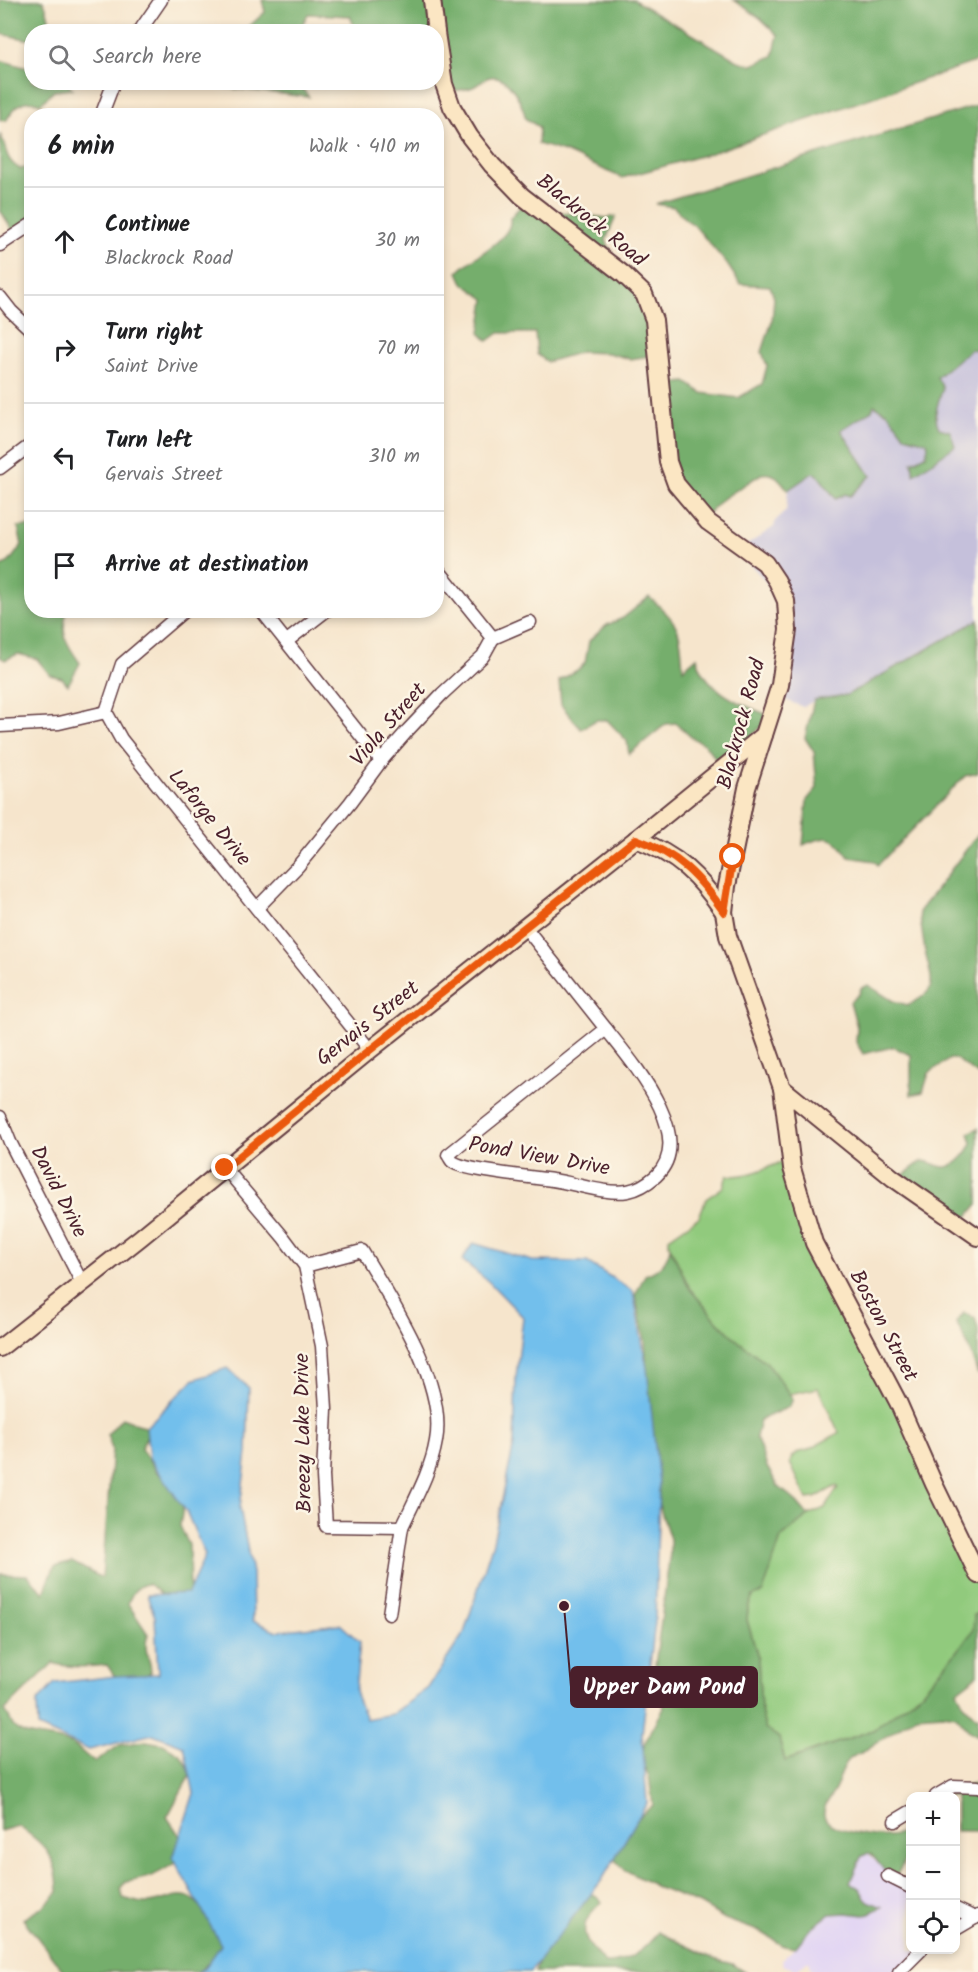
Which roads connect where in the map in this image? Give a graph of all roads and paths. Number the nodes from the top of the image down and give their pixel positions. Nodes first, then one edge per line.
1 (161, 0) edge
2 (432, 0) edge
3 (144, 24) edge
4 (435, 24) edge
5 (444, 84) edge
6 (111, 90) edge
7 (104, 108) edge
8 (24, 229) edge
9 (0, 245) edge
10 (0, 297) edge
11 (24, 323) edge
12 (24, 450) edge
13 (0, 468) edge
14 (444, 577) edge
15 (176, 618) edge
16 (268, 618) edge
17 (317, 618) edge
18 (530, 622) dead end
19 (493, 638) junction
20 (287, 642) junction
21 (106, 712) junction
22 (0, 726) edge
23 (764, 735) junction
24 (381, 761) junction
25 (636, 839) junction
26 (256, 908) junction
27 (724, 912) junction
28 (525, 927) junction
29 (606, 1029) junction
30 (370, 1050) junction
31 (782, 1088) junction
32 (0, 1117) edge
33 (225, 1168) junction
34 (978, 1238) edge
35 (305, 1266) junction
36 (82, 1283) junction
37 (0, 1348) edge
38 (402, 1527) junction
39 (978, 1575) edge
40 (389, 1614) dead end
41 (978, 1787) edge
42 (943, 1792) edge
43 (906, 1814) edge
44 (895, 1821) dead end
45 (888, 1876) dead end
46 (906, 1885) edge
47 (960, 1911) edge
48 (976, 1917) edge
49 (960, 1927) edge
50 (917, 1954) edge
51 (898, 1972) edge

1 - 3 street
2 - 4 street, Blackrock Road
5 - 23 street, Blackrock Road
6 - 7 street
8 - 9 street
10 - 11 street
12 - 13 street
14 - 19 street
15 - 21 street
16 - 20 street
17 - 20 street
18 - 19 street
19 - 24 street, Viola Street
20 - 24 street
21 - 22 street
21 - 26 street, Laforge Drive
23 - 25 street, Gervais Street
23 - 27 street, Blackrock Road
24 - 26 street, Viola Street
25 - 27 street
25 - 28 street, Gervais Street
26 - 30 street, Laforge Drive
27 - 31 street, Blackrock Road
28 - 29 street, Pond View Drive
28 - 30 street, Gervais Street
29 - 29 street, Pond View Drive
30 - 33 street, Gervais Street
31 - 34 street
31 - 39 street, Boston Street
32 - 36 street, David Drive
33 - 35 street, Breezy Lake Drive
33 - 36 street, Gervais Street
35 - 38 street, Breezy Lake Drive
35 - 38 street
36 - 37 street, Gervais Street
38 - 40 street
41 - 42 street
43 - 44 street
45 - 46 street
47 - 48 street
48 - 49 street
50 - 51 street

